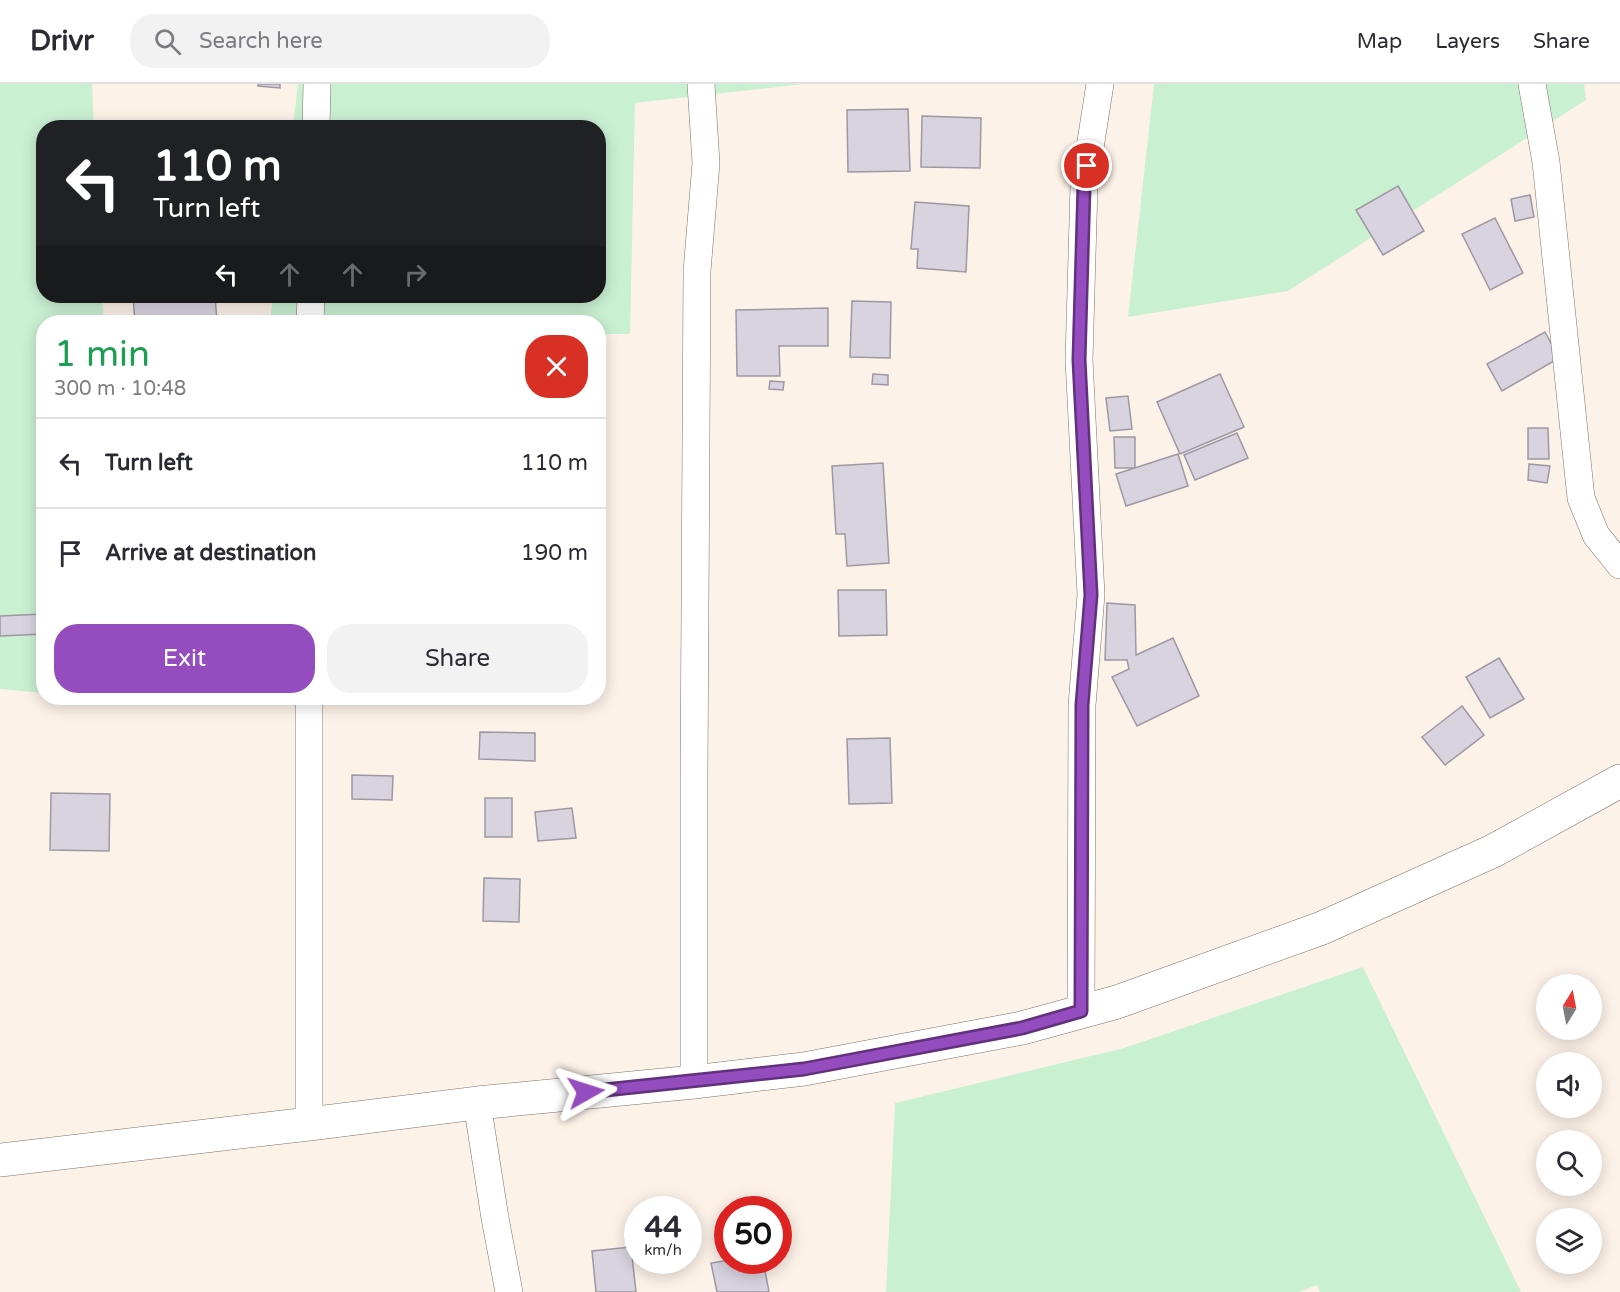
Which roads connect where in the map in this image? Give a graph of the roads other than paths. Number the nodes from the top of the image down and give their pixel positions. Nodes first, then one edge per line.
1 (317, 84) edge
2 (701, 84) edge
3 (1100, 84) edge
4 (1532, 84) edge
5 (316, 120) edge
6 (1620, 565) edge
7 (309, 705) edge
8 (1620, 781) edge
9 (1081, 1011) junction
10 (694, 1082) junction
11 (477, 1103) junction
12 (309, 1125) junction
13 (0, 1160) edge
14 (509, 1292) edge

1 - 5 street
2 - 10 street
3 - 9 street
4 - 6 street
7 - 12 street
8 - 9 main road
9 - 10 main road
10 - 11 main road
11 - 12 main road
11 - 14 street
12 - 13 main road

